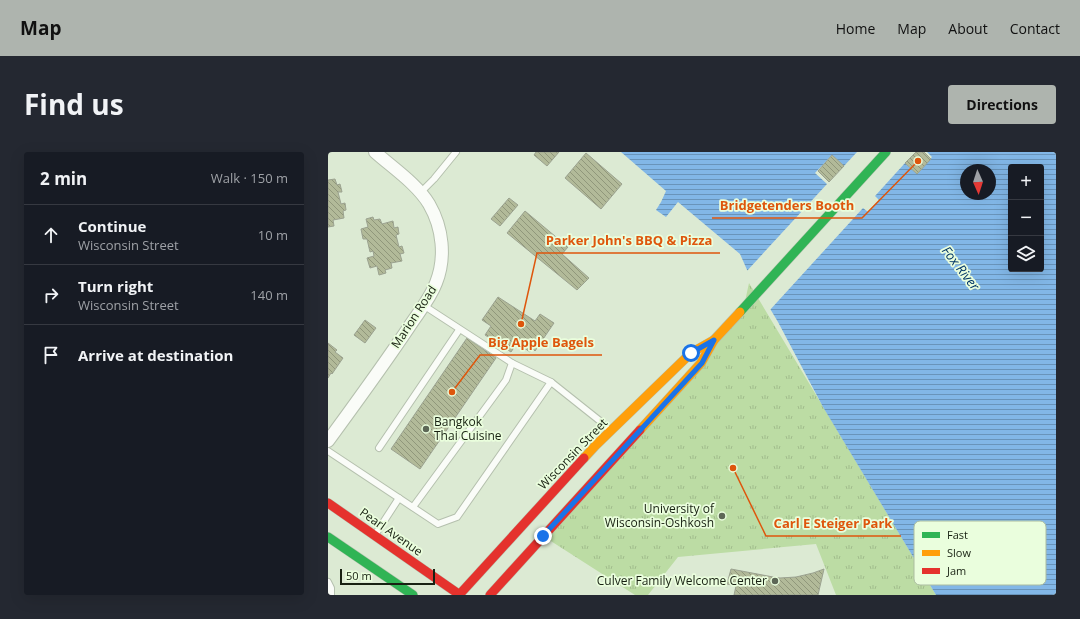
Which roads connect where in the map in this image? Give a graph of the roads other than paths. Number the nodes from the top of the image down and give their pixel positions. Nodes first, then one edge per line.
1 (375, 152) edge
2 (456, 152) edge
3 (886, 152) edge
4 (421, 192) junction
5 (423, 305) junction
6 (459, 330) junction
7 (714, 340) junction
8 (512, 364) junction
9 (551, 382) junction
10 (610, 431) junction
11 (328, 442) edge
12 (379, 448) dead end
13 (328, 451) edge
14 (399, 498) junction
15 (328, 503) edge
16 (413, 507) junction
17 (374, 535) junction
18 (328, 537) edge
19 (328, 582) edge
20 (331, 595) edge
21 (413, 595) edge
22 (460, 595) edge
23 (490, 595) edge

1 - 4 street, Marion Road
2 - 4 lane
3 - 7 main road, Wisconsin Street
4 - 5 street, Marion Road
5 - 6 lane
5 - 11 street, Marion Road
6 - 8 lane
6 - 12 lane
7 - 10 main road, Wisconsin Street
7 - 23 main road, Wisconsin Street
8 - 9 lane
8 - 16 lane
9 - 10 lane
9 - 16 lane
10 - 22 main road, Wisconsin Street
13 - 14 lane
14 - 16 lane
14 - 17 lane
15 - 17 main road, Pearl Avenue
17 - 22 main road, Pearl Avenue
18 - 21 main road
19 - 20 lane

